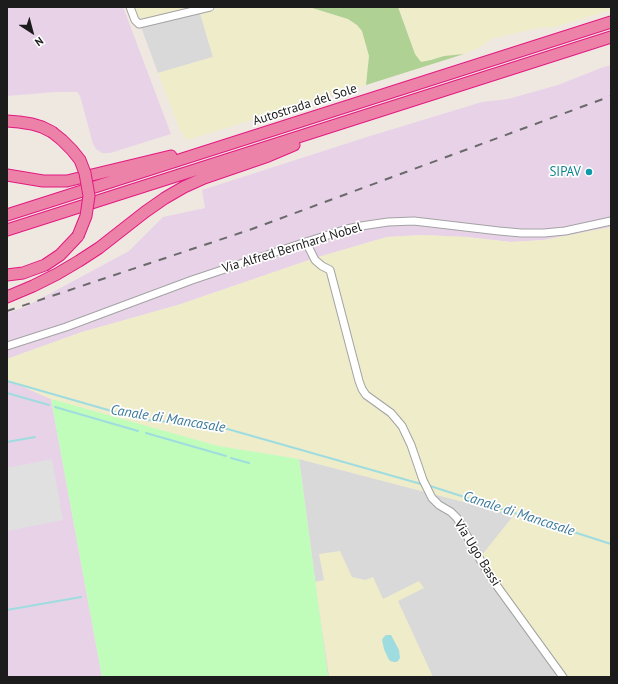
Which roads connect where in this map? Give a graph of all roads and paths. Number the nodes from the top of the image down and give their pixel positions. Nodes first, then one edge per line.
1 (130, 7) edge
2 (210, 7) edge
3 (611, 22) edge
4 (611, 37) edge
5 (356, 118) junction
6 (7, 121) edge
7 (255, 135) junction
8 (7, 175) edge
9 (7, 215) edge
10 (611, 221) edge
11 (7, 230) edge
12 (306, 242) junction
13 (7, 275) edge
14 (7, 297) edge
15 (7, 346) edge
16 (563, 677) edge

1 - 2 street
3 - 7 highway, Autostrada del Sole
4 - 5 highway
5 - 11 highway
5 - 14 highway
6 - 13 highway, bridge
7 - 8 highway
7 - 9 highway, Autostrada del Sole
10 - 12 street, Via Alfred Bernhard Nobel
12 - 15 street, Via Alfred Bernhard Nobel
12 - 16 street, Via Ugo Bassi

